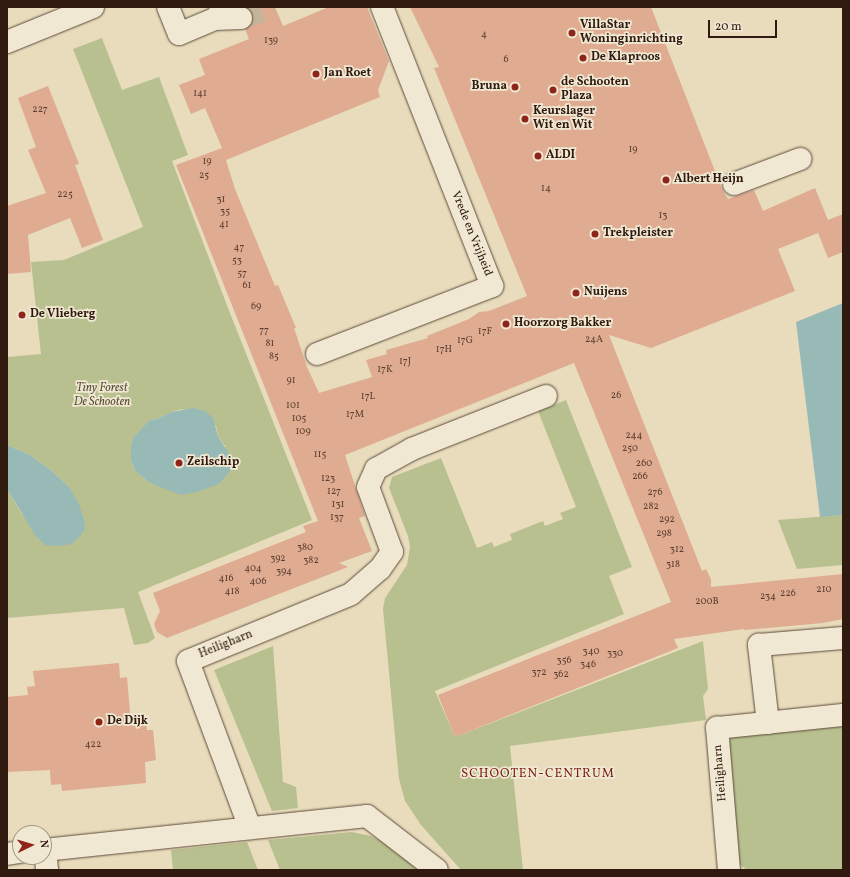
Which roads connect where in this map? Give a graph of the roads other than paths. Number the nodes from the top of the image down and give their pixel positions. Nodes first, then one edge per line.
1 (93, 7) edge
2 (168, 7) edge
3 (382, 7) edge
4 (227, 15) tunnel mouth
5 (7, 42) edge
6 (800, 159) dead end
7 (734, 184) dead end
8 (317, 354) dead end
9 (546, 396) dead end
10 (843, 638) edge
11 (843, 715) edge
12 (768, 723) junction
13 (250, 828) junction
14 (52, 855) edge
15 (437, 870) edge
16 (729, 870) edge

1 - 5 street
2 - 4 street
3 - 8 street, Vrede en Vrijheid
6 - 7 street
9 - 13 street, Heiligharn
10 - 12 street
11 - 12 street, Heiligharn
12 - 16 street, Heiligharn
13 - 14 street
13 - 15 street

